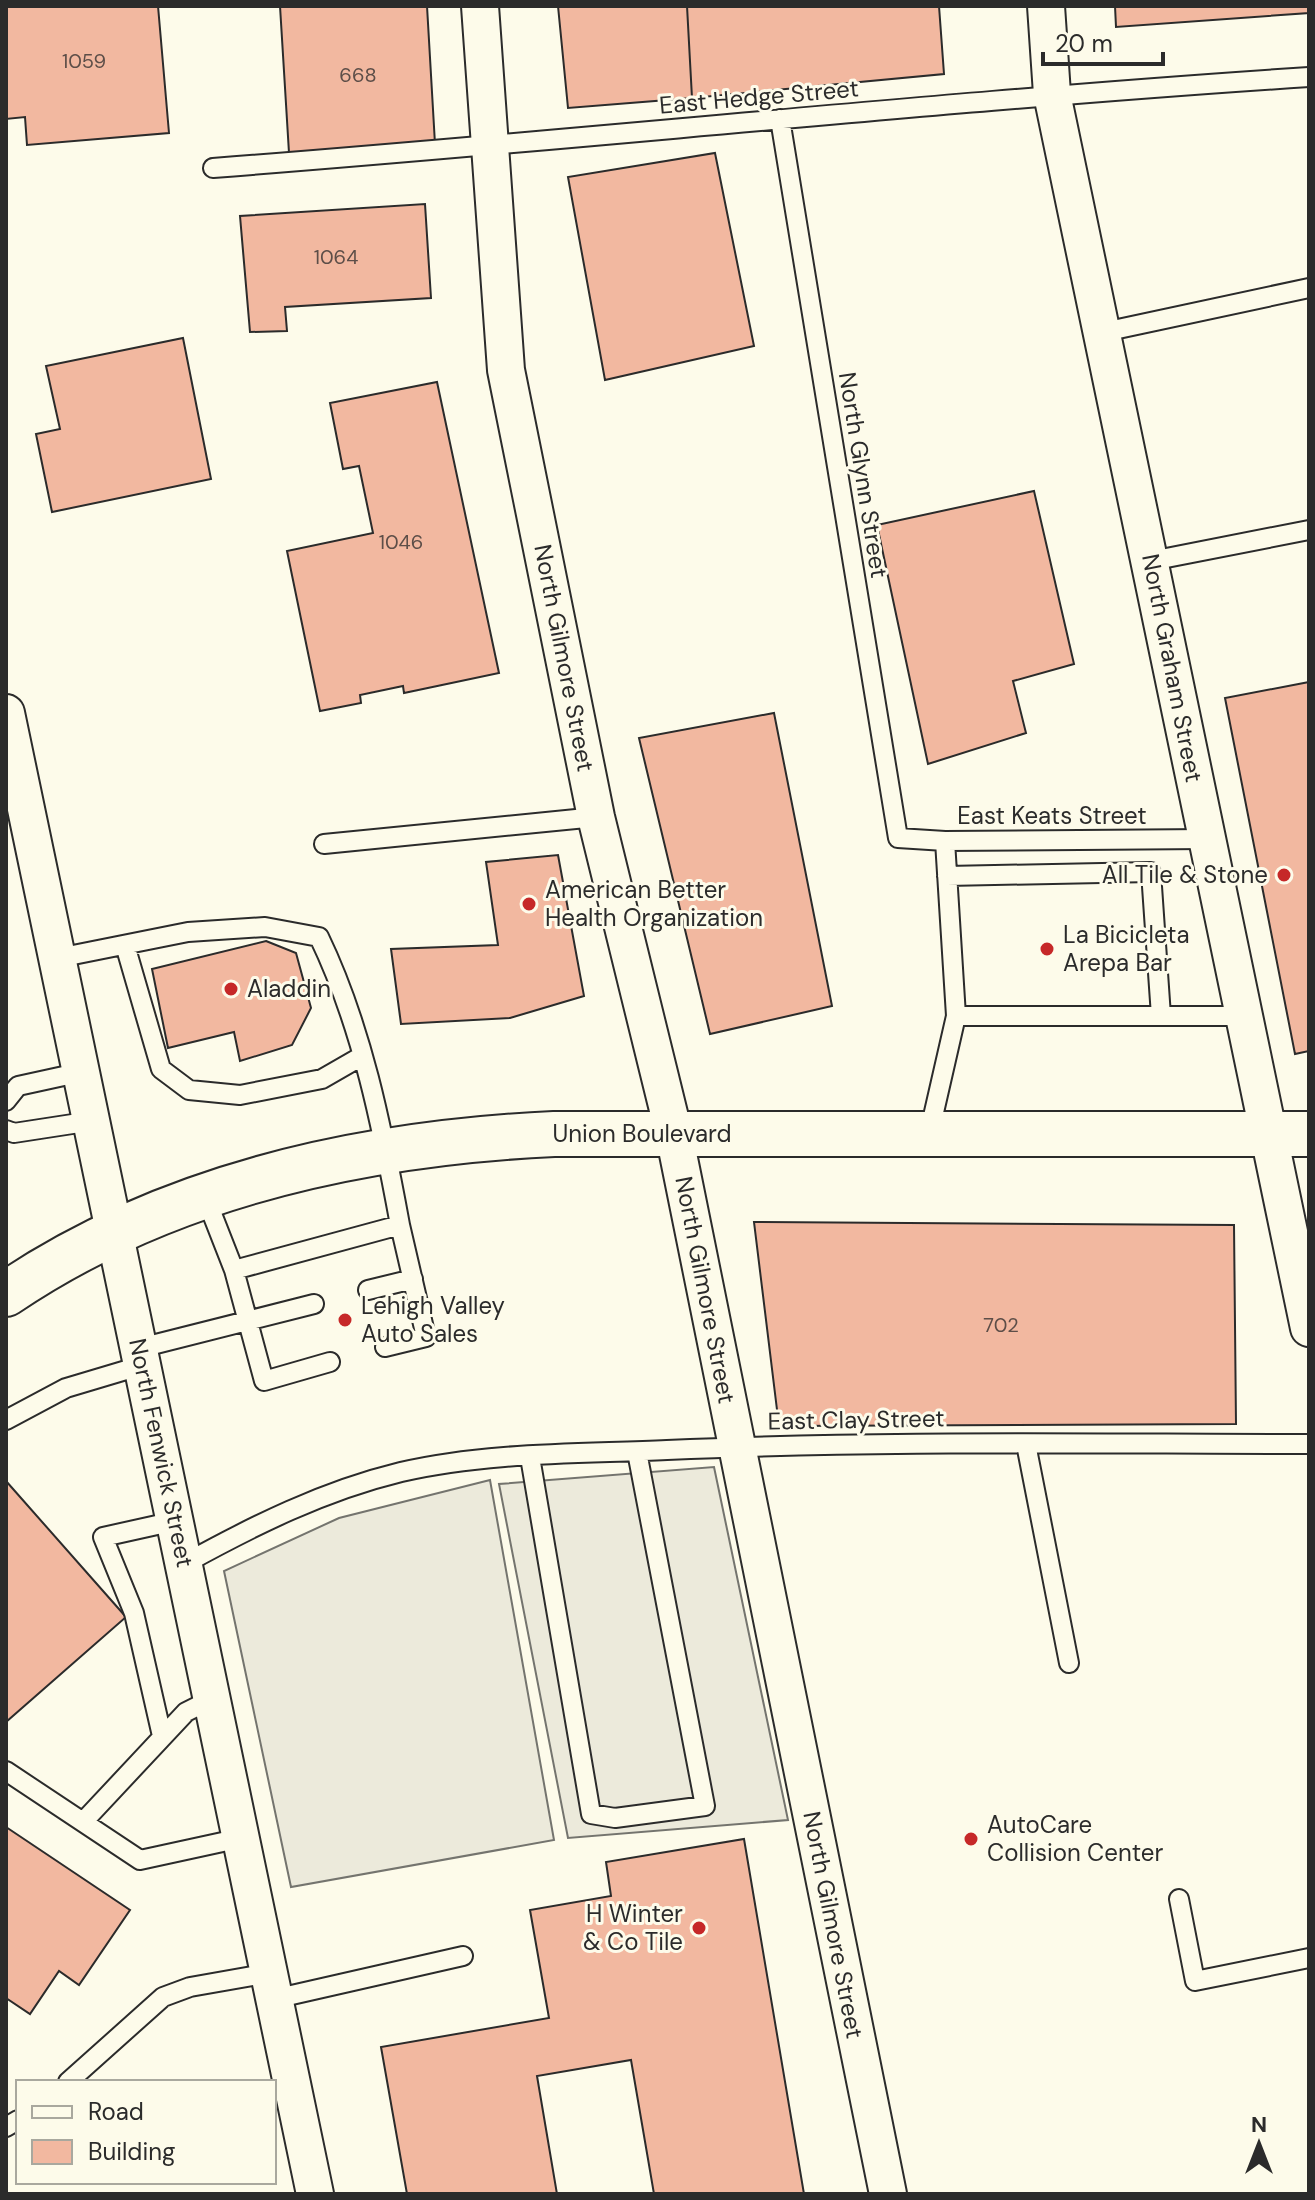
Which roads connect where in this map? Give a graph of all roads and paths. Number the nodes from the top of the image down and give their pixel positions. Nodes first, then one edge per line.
1 (480, 6) edge
2 (1046, 6) edge
3 (1309, 77) edge
4 (1052, 94) junction
5 (780, 119) junction
6 (489, 147) junction
7 (213, 168) dead end
8 (1309, 288) edge
9 (1104, 332) junction
10 (1309, 530) edge
11 (1151, 561) junction
12 (6, 713) edge
13 (596, 817) junction
14 (898, 838) joint
15 (1207, 839) junction
16 (945, 841) junction
17 (324, 844) dead end
18 (947, 876) junction
19 (125, 945) junction
20 (58, 958) junction
21 (956, 1016) junction
22 (1161, 1016) junction
23 (1243, 1016) junction
24 (362, 1056) junction
25 (82, 1072) junction
26 (6, 1101) edge
27 (92, 1121) junction
28 (6, 1130) edge
29 (674, 1134) junction
30 (929, 1134) junction
31 (1289, 1134) edge
32 (386, 1150) junction
33 (205, 1196) junction
34 (400, 1225) junction
35 (115, 1233) junction
36 (234, 1270) junction
37 (413, 1279) junction
38 (368, 1290) dead end
39 (6, 1294) edge
40 (314, 1304) dead end
41 (248, 1320) junction
42 (1309, 1328) edge
43 (385, 1347) dead end
44 (141, 1357) junction
45 (330, 1362) dead end
46 (6, 1420) edge
47 (1026, 1444) junction
48 (1309, 1444) edge
49 (736, 1447) junction
50 (637, 1452) junction
51 (530, 1457) junction
52 (175, 1521) junction
53 (184, 1564) junction
54 (1069, 1663) dead end
55 (212, 1699) junction
56 (162, 1736) junction
57 (6, 1771) edge
58 (83, 1822) junction
59 (241, 1838) junction
60 (1179, 1899) dead end
61 (463, 1956) dead end
62 (1309, 1958) edge
63 (272, 1986) junction
64 (70, 2080) edge
65 (315, 2194) edge
66 (888, 2194) edge

1 - 6 street, North Gilmore Street
2 - 4 street, North Graham Street
3 - 4 lane, East Hedge Street
4 - 5 lane, East Hedge Street
4 - 9 street, North Graham Street
5 - 6 lane, East Hedge Street
5 - 14 lane, North Glynn Street
6 - 7 lane, East Hedge Street
6 - 13 street, North Gilmore Street
8 - 9 lane
9 - 11 street, North Graham Street
10 - 11 lane
11 - 15 street, North Graham Street
12 - 20 street, North Fenwick Street
13 - 17 lane
13 - 29 street, North Gilmore Street
14 - 16 lane, East Keats Street
15 - 16 lane, East Keats Street
15 - 23 street, North Graham Street
16 - 18 lane
18 - 21 lane
18 - 22 lane
19 - 20 lane
19 - 24 lane
19 - 24 lane
20 - 25 street, North Fenwick Street
21 - 22 lane
21 - 30 lane
22 - 23 lane
23 - 31 street, North Graham Street
24 - 32 lane
25 - 26 lane
25 - 27 street, North Fenwick Street
27 - 28 lane
27 - 35 street, North Fenwick Street
29 - 30 main road, Union Boulevard
29 - 32 main road, Union Boulevard
29 - 49 street, North Gilmore Street
30 - 31 main road, Union Boulevard
31 - 42 street, North Graham Street
32 - 33 main road, Union Boulevard
32 - 34 lane
33 - 35 main road, Union Boulevard
33 - 36 lane
34 - 36 lane
34 - 37 lane
35 - 39 main road, Union Boulevard
35 - 44 street, North Fenwick Street
36 - 41 lane
37 - 38 lane
37 - 43 lane
40 - 41 lane
41 - 44 lane
41 - 45 lane
44 - 46 lane
44 - 52 street, North Fenwick Street
47 - 48 lane, East Clay Street
47 - 49 lane, East Clay Street
47 - 54 lane
49 - 50 lane, East Clay Street
49 - 66 street, North Gilmore Street
50 - 51 lane, East Clay Street
50 - 51 lane
51 - 53 lane, East Clay Street
52 - 53 street, North Fenwick Street
52 - 56 lane
53 - 55 street, North Fenwick Street
55 - 56 lane
55 - 59 street, North Fenwick Street
56 - 58 lane
57 - 58 lane
58 - 59 lane
59 - 63 street, North Fenwick Street
60 - 62 lane
61 - 63 lane
63 - 64 lane
63 - 65 street, North Fenwick Street

